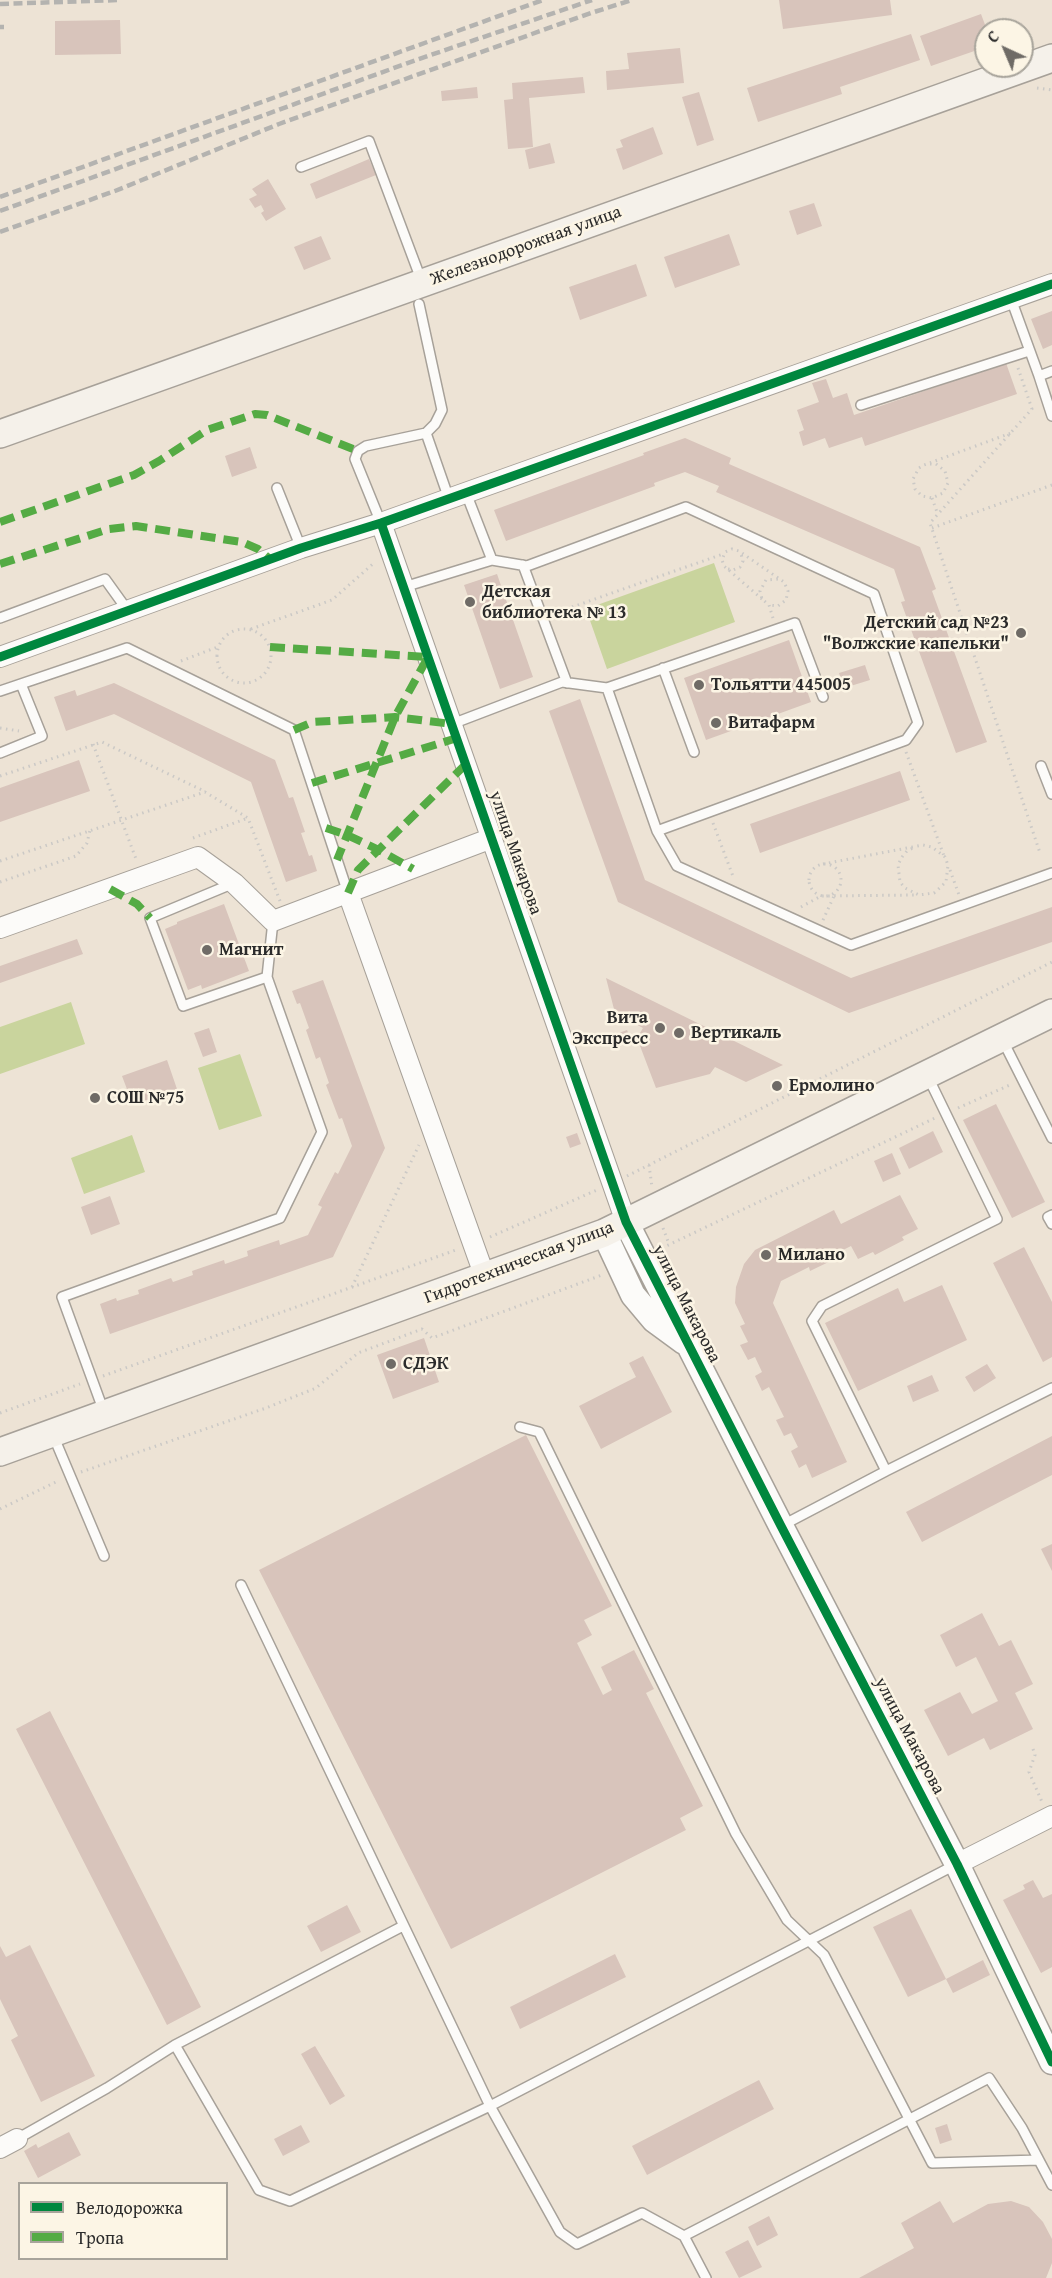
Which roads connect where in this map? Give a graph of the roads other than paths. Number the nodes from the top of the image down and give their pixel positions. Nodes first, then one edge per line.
1 (1044, 65) edge
2 (301, 167) dead end
3 (1052, 284) edge
4 (420, 294) junction
5 (1011, 299) junction
6 (1029, 351) junction
7 (1052, 371) edge
8 (1038, 376) junction
9 (861, 405) dead end
10 (1052, 416) edge
11 (426, 433) junction
12 (0, 434) edge
13 (277, 488) dead end
14 (457, 496) junction
15 (381, 523) junction
16 (301, 548) junction
17 (492, 560) junction
18 (522, 565) junction
19 (404, 587) junction
20 (128, 610) junction
21 (0, 618) edge
22 (0, 657) edge
23 (663, 668) junction
24 (567, 683) junction
25 (21, 684) junction
26 (607, 688) junction
27 (0, 691) edge
28 (823, 697) dead end
29 (452, 724) junction
30 (694, 752) dead end
31 (0, 753) edge
32 (1041, 766) dead end
33 (1052, 794) edge
34 (657, 831) junction
35 (492, 838) junction
36 (1052, 873) edge
37 (234, 883) junction
38 (348, 894) junction
39 (280, 919) junction
40 (0, 928) edge
41 (267, 976) junction
42 (1052, 1013) edge
43 (1001, 1038) junction
44 (927, 1074) junction
45 (1052, 1138) edge
46 (1052, 1215) edge
47 (1052, 1224) edge
48 (615, 1227) junction
49 (485, 1277) junction
50 (688, 1345) junction
51 (1052, 1388) edge
52 (105, 1414) junction
53 (520, 1427) dead end
54 (52, 1433) junction
55 (0, 1452) edge
56 (886, 1471) junction
57 (781, 1526) junction
58 (104, 1556) dead end
59 (241, 1585) dead end
60 (1051, 1819) edge
61 (957, 1864) junction
62 (403, 1926) junction
63 (811, 1941) junction
64 (176, 2045) junction
65 (1052, 2062) edge
66 (490, 2106) junction
67 (909, 2120) junction
68 (8, 2144) edge
69 (1039, 2160) junction
70 (1052, 2185) edge
71 (684, 2236) junction
72 (706, 2278) edge

1 - 4 main road, Железнодорожная улица
2 - 4 lane
3 - 5 street
4 - 11 lane
4 - 12 main road, Железнодорожная улица
5 - 6 lane
5 - 14 street
6 - 8 lane
6 - 9 lane
7 - 8 lane
8 - 10 lane
11 - 14 lane
11 - 15 lane
13 - 16 lane
14 - 15 street
14 - 17 lane
15 - 16 street
15 - 19 street, улица Макарова
16 - 20 street
17 - 18 lane
17 - 19 lane
18 - 24 lane
18 - 34 lane
19 - 29 street, улица Макарова
20 - 21 lane
20 - 22 street
23 - 26 lane
23 - 28 lane
23 - 30 lane
24 - 26 lane
24 - 29 lane
25 - 27 lane
25 - 31 lane
25 - 38 lane
26 - 34 lane
29 - 35 street, улица Макарова
32 - 33 lane
34 - 36 lane
35 - 38 street
35 - 48 street, улица Макарова
37 - 39 street
37 - 40 street
37 - 41 lane
38 - 39 street
38 - 49 street
39 - 41 lane
41 - 52 lane
42 - 43 main road, Гидротехническая улица
43 - 44 main road, Гидротехническая улица
43 - 45 lane
44 - 48 main road, Гидротехническая улица
44 - 56 lane
46 - 47 lane
48 - 49 main road, Гидротехническая улица
48 - 50 street, улица Макарова
48 - 50 street
49 - 52 main road, Гидротехническая улица
50 - 57 street, улица Макарова
51 - 56 lane
52 - 54 main road, Гидротехническая улица
53 - 63 lane
54 - 55 main road, Гидротехническая улица
54 - 58 lane
56 - 57 lane
57 - 61 street, улица Макарова
59 - 62 lane
60 - 61 street
61 - 63 lane
61 - 65 street, улица Макарова
62 - 64 lane
62 - 66 lane
63 - 66 lane
63 - 67 lane
64 - 66 lane
64 - 68 lane
66 - 71 lane
67 - 69 lane
67 - 69 lane
67 - 71 lane
69 - 70 lane
71 - 72 lane

